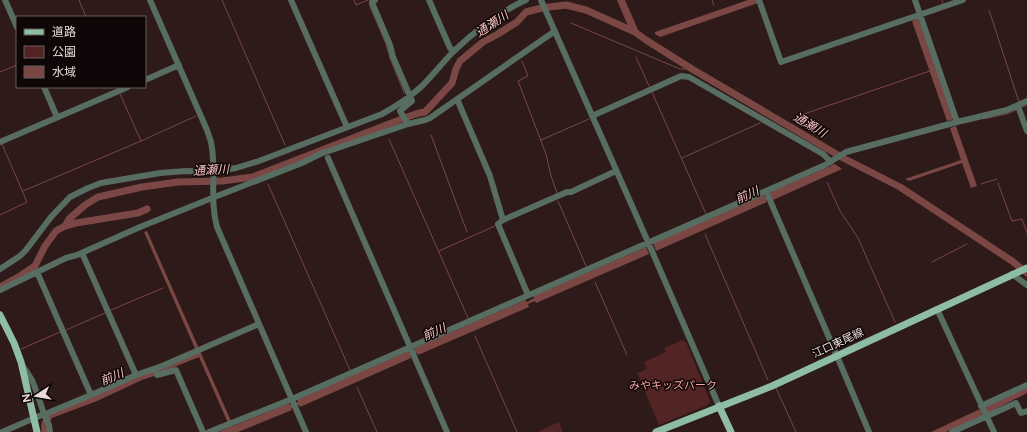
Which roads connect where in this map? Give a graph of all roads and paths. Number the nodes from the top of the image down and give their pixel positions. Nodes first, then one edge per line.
1 (6, 0) edge
2 (150, 0) edge
3 (291, 0) edge
4 (375, 0) edge
5 (429, 0) edge
6 (526, 0) edge
7 (759, 0) edge
8 (914, 0) edge
9 (963, 0) edge
10 (542, 2) edge
11 (0, 3) edge
12 (920, 15) junction
13 (16, 24) edge
14 (555, 31) junction
15 (453, 52) junction
16 (179, 65) junction
17 (146, 80) edge
18 (44, 88) edge
19 (126, 88) edge
20 (410, 96) junction
21 (457, 99) junction
22 (1027, 101) edge
23 (1018, 106) junction
24 (400, 111) junction
25 (382, 114) junction
26 (592, 116) junction
27 (57, 118) junction
28 (957, 122) junction
29 (407, 123) junction
30 (347, 127) junction
31 (1027, 131) edge
32 (0, 142) edge
33 (328, 158) dead end
34 (832, 161) junction
35 (616, 171) junction
36 (213, 174) junction
37 (768, 195) junction
38 (212, 198) junction
39 (503, 220) junction
40 (648, 242) junction
41 (82, 253) junction
42 (0, 268) edge
43 (1027, 268) edge
44 (37, 272) junction
45 (1013, 274) junction
46 (1027, 285) edge
47 (0, 290) edge
48 (528, 295) junction
49 (937, 309) junction
50 (0, 315) edge
51 (259, 324) junction
52 (412, 351) junction
53 (837, 356) junction
54 (20, 362) junction
55 (155, 371) junction
56 (136, 375) junction
57 (1027, 384) edge
58 (91, 395) junction
59 (294, 403) junction
60 (719, 406) junction
61 (984, 411) junction
62 (1027, 411) edge
63 (46, 417) junction
64 (34, 418) junction
65 (2, 432) edge
66 (37, 432) edge
67 (50, 432) edge
68 (203, 432) edge
69 (209, 432) edge
70 (306, 432) edge
71 (447, 432) edge
72 (656, 432) edge
73 (731, 432) edge
74 (869, 432) edge
75 (952, 432) edge
76 (994, 432) edge

1 - 11 street
1 - 13 street
2 - 16 street
3 - 30 street
4 - 20 street
5 - 15 street
6 - 15 street
7 - 12 street
8 - 12 street
9 - 12 street
10 - 14 street
12 - 28 street
14 - 21 street
14 - 26 street
15 - 20 street
16 - 17 street
16 - 36 street
18 - 27 street
19 - 27 street
20 - 24 street
20 - 25 street
21 - 29 street
21 - 39 street
22 - 23 street
23 - 28 street
23 - 31 street
24 - 25 street
24 - 29 street
25 - 30 street
26 - 34 street
26 - 35 street
27 - 32 street
28 - 34 street
29 - 38 street
30 - 36 street
33 - 52 street
34 - 37 street
35 - 39 street
35 - 40 street
36 - 38 street
36 - 42 street
37 - 40 street
37 - 53 street
38 - 41 street
38 - 51 street
39 - 48 street
40 - 48 street
40 - 60 street
41 - 44 street
41 - 56 street
43 - 45 main road, 江口東尾線
44 - 47 street
44 - 58 street
45 - 46 street
45 - 49 main road, 江口東尾線
48 - 52 street
49 - 53 main road, 江口東尾線
49 - 61 street
50 - 54 main road
51 - 55 street
51 - 59 street
52 - 59 street
52 - 71 street
53 - 60 main road, 江口東尾線
53 - 74 street
54 - 63 street
54 - 64 main road
55 - 56 street
55 - 68 street
56 - 58 street
57 - 61 street
58 - 63 street
59 - 69 street
59 - 70 street
60 - 72 main road, 江口東尾線
60 - 73 main road
61 - 62 street
61 - 75 street
61 - 76 street
63 - 64 street
63 - 67 street
64 - 65 street
64 - 66 main road

